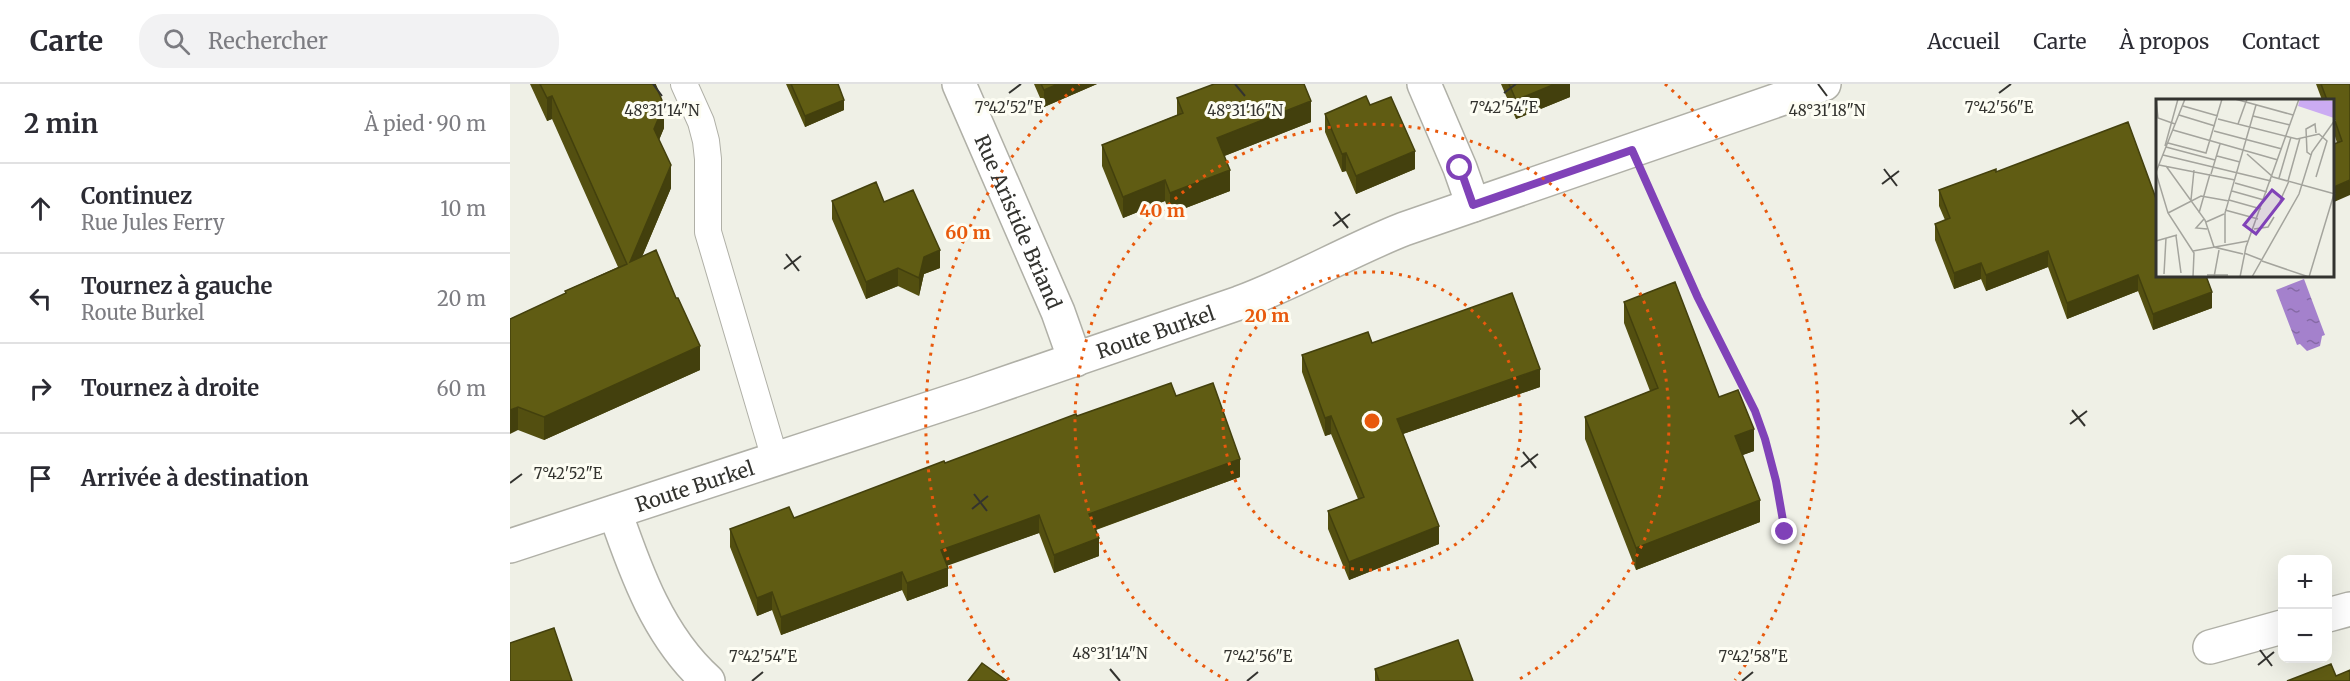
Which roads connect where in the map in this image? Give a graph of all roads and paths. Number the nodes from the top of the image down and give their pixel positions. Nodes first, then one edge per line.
1 (684, 84) edge
2 (959, 84) edge
3 (1424, 84) edge
4 (1824, 84) edge
5 (1632, 150) junction
6 (1473, 205) junction
7 (1074, 360) junction
8 (775, 459) junction
9 (615, 512) junction
10 (1785, 532) dead end
11 (510, 546) edge
12 (2350, 609) edge
13 (2332, 614) edge
14 (2278, 628) edge
15 (2210, 647) dead end
16 (708, 681) edge

1 - 8 lane
2 - 7 street, Rue Aristide Briand
3 - 6 street
4 - 5 street, Route Burkel
5 - 6 street, Route Burkel
5 - 10 path
6 - 7 street, Route Burkel
7 - 8 street, Route Burkel
8 - 9 street, Route Burkel
9 - 11 street, Route Burkel
9 - 16 street
12 - 13 street
14 - 15 street

